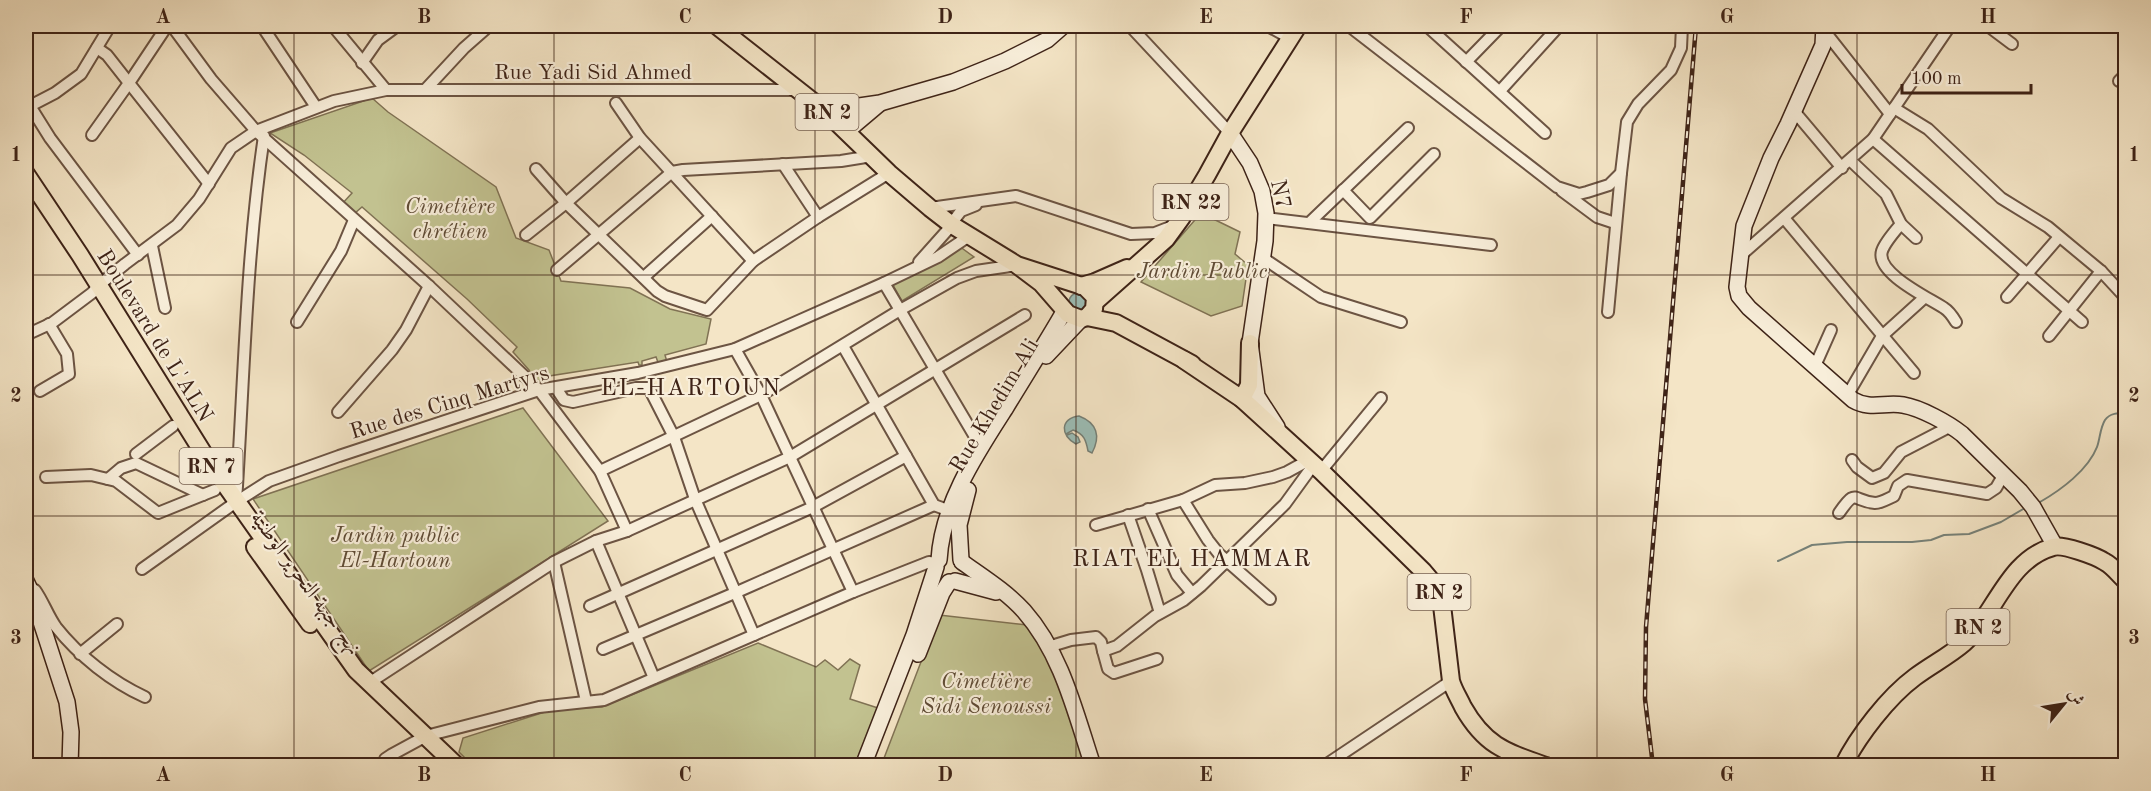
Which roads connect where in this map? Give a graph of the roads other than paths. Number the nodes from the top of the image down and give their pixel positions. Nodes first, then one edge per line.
1 (110, 26) edge
2 (167, 26) edge
3 (172, 26) edge
4 (262, 26) edge
5 (333, 26) edge
6 (397, 26) edge
7 (489, 26) edge
8 (717, 26) edge
9 (1062, 26) edge
10 (1130, 26) edge
11 (1268, 26) edge
12 (1349, 26) edge
13 (1427, 26) edge
14 (1501, 26) edge
15 (1559, 26) edge
16 (1682, 26) edge
17 (1950, 26) edge
18 (1988, 26) edge
19 (1824, 27) edge
20 (1294, 32) edge
21 (2012, 44) dead end
22 (97, 48) junction
23 (1466, 62) junction
24 (362, 63) junction
25 (129, 83) junction
26 (386, 90) junction
27 (425, 90) junction
28 (800, 90) junction
29 (1500, 91) junction
30 (616, 103) dead end
31 (880, 103) junction
32 (28, 104) edge
33 (316, 107) junction
34 (825, 111) junction
35 (1794, 111) junction
36 (1892, 111) junction
37 (1408, 128) dead end
38 (847, 131) junction
39 (1230, 133) junction
40 (1545, 133) dead end
41 (260, 134) junction
42 (92, 135) dead end
43 (640, 138) junction
44 (1873, 139) junction
45 (1434, 154) dead end
46 (872, 156) junction
47 (783, 164) junction
48 (1846, 164) junction
49 (536, 168) dead end
50 (672, 172) junction
51 (890, 173) junction
52 (1621, 173) junction
53 (26, 174) edge
54 (209, 184) junction
55 (1557, 187) junction
56 (1343, 190) junction
57 (26, 191) edge
58 (986, 201) junction
59 (566, 203) junction
60 (930, 208) junction
61 (712, 216) junction
62 (818, 217) junction
63 (1266, 218) junction
64 (1370, 218) junction
65 (1784, 218) junction
66 (354, 220) junction
67 (1309, 223) junction
68 (1615, 223) junction
69 (1177, 224) junction
70 (1901, 224) junction
71 (952, 225) junction
72 (1369, 230) junction
73 (600, 234) junction
74 (526, 235) dead end
75 (969, 236) junction
76 (2059, 237) junction
77 (1916, 238) dead end
78 (1491, 245) dead end
79 (152, 246) junction
80 (138, 255) junction
81 (1740, 256) junction
82 (1263, 258) junction
83 (753, 261) junction
84 (1141, 262) junction
85 (1017, 265) junction
86 (914, 267) junction
87 (557, 270) dead end
88 (2101, 271) junction
89 (2028, 273) junction
90 (644, 277) junction
91 (884, 283) junction
92 (429, 286) junction
93 (1080, 286) junction
94 (95, 289) junction
95 (2007, 297) dead end
96 (1924, 298) junction
97 (2126, 298) edge
98 (165, 308) dead end
99 (1064, 309) junction
100 (900, 310) junction
101 (1090, 310) junction
102 (2069, 311) junction
103 (1608, 312) dead end
104 (1025, 315) dead end
105 (297, 322) dead end
106 (1401, 322) dead end
107 (1956, 322) dead end
108 (2082, 322) dead end
109 (49, 324) junction
110 (1830, 330) dead end
111 (26, 335) edge
112 (1882, 336) junction
113 (2049, 336) dead end
114 (1250, 344) junction
115 (843, 346) junction
116 (735, 349) junction
117 (1184, 360) junction
118 (1815, 366) junction
119 (936, 368) junction
120 (1914, 373) dead end
121 (1224, 380) junction
122 (556, 388) junction
123 (539, 390) junction
124 (39, 391) dead end
125 (761, 395) junction
126 (1847, 396) junction
127 (1243, 397) junction
128 (1381, 398) dead end
129 (876, 405) junction
130 (338, 412) dead end
131 (173, 426) junction
132 (1951, 426) junction
133 (1281, 434) junction
134 (674, 437) junction
135 (981, 447) junction
136 (136, 454) dead end
137 (906, 456) junction
138 (790, 457) junction
139 (1852, 460) dead end
140 (1315, 465) junction
141 (600, 471) junction
142 (2004, 474) junction
143 (46, 477) dead end
144 (108, 479) junction
145 (209, 493) junction
146 (695, 499) junction
147 (1183, 500) junction
148 (232, 505) junction
149 (934, 505) junction
150 (813, 507) junction
151 (1148, 509) junction
152 (950, 511) junction
153 (1839, 513) dead end
154 (1128, 515) junction
155 (1096, 525) dead end
156 (627, 531) junction
157 (596, 541) junction
158 (2055, 546) junction
159 (718, 548) junction
160 (833, 549) junction
161 (938, 560) junction
162 (962, 561) junction
163 (1226, 561) junction
164 (554, 562) junction
165 (142, 569) dead end
166 (2126, 581) edge
167 (952, 582) junction
168 (27, 585) edge
169 (737, 592) junction
170 (853, 592) junction
171 (620, 593) junction
172 (1192, 593) junction
173 (1010, 597) junction
174 (1270, 599) dead end
175 (590, 606) dead end
176 (1160, 613) junction
177 (117, 624) dead end
178 (637, 635) junction
179 (754, 635) junction
180 (1048, 647) junction
181 (603, 649) dead end
182 (1103, 651) junction
183 (81, 654) junction
184 (1156, 659) dead end
185 (654, 678) junction
186 (1451, 681) junction
187 (369, 683) junction
188 (145, 697) dead end
189 (586, 701) junction
190 (421, 739) junction
191 (70, 765) edge
192 (384, 765) edge
193 (443, 765) edge
194 (457, 765) edge
195 (863, 765) edge
196 (873, 765) edge
197 (1093, 765) edge
198 (1324, 765) edge
199 (1546, 765) edge
200 (1843, 765) edge

1 - 22 street
2 - 25 street
3 - 41 street
4 - 33 street
5 - 24 street
6 - 24 street
7 - 27 street
8 - 28 main road, RN 2
9 - 31 main road
10 - 39 street
11 - 20 street
12 - 55 street
13 - 23 street
14 - 23 street
15 - 29 street
16 - 52 street
17 - 36 street
18 - 21 street
19 - 35 main road
19 - 36 street
20 - 39 main road, RN 22
22 - 25 street
22 - 32 street
23 - 29 street
24 - 26 street
25 - 42 street
25 - 54 street
26 - 27 street, Rue Yadi Sid Ahmed
26 - 33 street, Rue Yadi Sid Ahmed
27 - 28 street, Rue Yadi Sid Ahmed
28 - 34 main road, RN 2
29 - 40 street
30 - 43 street
31 - 34 main road
31 - 38 main road
32 - 80 street
33 - 41 street, Rue Yadi Sid Ahmed
34 - 38 main road, RN 2
35 - 48 street
35 - 81 main road
36 - 44 street
36 - 76 street
37 - 56 street
38 - 46 main road, RN 2
39 - 63 main road, N7
39 - 69 main road, RN 22
41 - 54 street, Rue Yadi Sid Ahmed
41 - 66 street
41 - 148 street
43 - 50 street
43 - 59 street
44 - 48 street
44 - 89 street
45 - 64 street
46 - 47 street
46 - 51 main road, RN 2
47 - 50 street
47 - 62 street
48 - 65 street
48 - 70 street
49 - 59 street
50 - 61 street
50 - 73 street
51 - 60 main road, RN 2
51 - 62 street
52 - 55 street
52 - 68 street
53 - 94 main road, Boulevard de L'ALN / RN 7
54 - 79 street, Rue Yadi Sid Ahmed
55 - 68 street
56 - 64 street
56 - 67 street
57 - 94 main road, نهج جبهة التحرير الوطنية / RN 7
58 - 60 street
58 - 69 street
58 - 71 street
59 - 73 street
59 - 74 street
60 - 71 main road, RN 2
61 - 83 street
61 - 90 street
62 - 83 street
63 - 67 street
63 - 82 main road, N7
64 - 72 street
65 - 81 street
65 - 112 street
66 - 92 street
66 - 105 street
67 - 72 street
68 - 103 street
69 - 84 main road, RN 22
70 - 77 street
70 - 96 street
71 - 75 main road, RN 2
71 - 86 street
72 - 78 street
73 - 87 street
73 - 90 street
75 - 85 main road, RN 2
75 - 86 street
76 - 88 street
76 - 89 street
79 - 80 street, Rue Yadi Sid Ahmed
79 - 98 street
80 - 94 street, Rue Yadi Sid Ahmed
81 - 118 main road
82 - 106 street
82 - 114 main road, N7
83 - 90 street
84 - 93 main road, RN 22
84 - 101 main road, RN 22
85 - 93 main road, RN 2
85 - 99 main road, RN 2
85 - 100 street
86 - 91 street, Rue des Cinq Martyrs
88 - 97 street
88 - 102 street
89 - 95 street
89 - 102 street
91 - 100 street
91 - 116 street, Rue des Cinq Martyrs
92 - 123 street
92 - 130 street
93 - 99 main road
93 - 101 main road
94 - 109 street, Rue Yadi Sid Ahmed
94 - 131 main road, نهج جبهة التحرير الوطنية / RN 7
94 - 148 main road, Boulevard de L'ALN / RN 7
96 - 107 street
96 - 112 street
99 - 101 main road
99 - 135 main road, Rue Khedim Ali
100 - 115 street
100 - 119 street
101 - 117 main road, RN 2
101 - 162 main road, Rue Khedim Ali
102 - 108 street
102 - 113 street
104 - 119 street
109 - 111 street, Rue Yadi Sid Ahmed
109 - 124 street
110 - 118 street
112 - 120 street
112 - 126 street
114 - 121 main road
114 - 127 main road
114 - 133 main road, N7
115 - 125 street
115 - 129 street
116 - 122 street, Rue des Cinq Martyrs
116 - 125 street
117 - 121 main road, RN 2
117 - 127 main road, RN 2
118 - 126 main road
119 - 129 street
119 - 135 street
121 - 127 main road, RN 2
122 - 123 street, Rue des Cinq Martyrs
122 - 134 street
123 - 141 street
123 - 148 street, Rue des Cinq Martyrs
125 - 134 street
125 - 138 street
126 - 132 main road
127 - 133 main road, RN 2
128 - 140 street
129 - 137 street
129 - 138 street
131 - 136 street
131 - 145 main road, نهج جبهة التحرير الوطنية / RN 7
132 - 139 street
132 - 142 main road
133 - 140 main road, RN 2
134 - 141 street
134 - 146 street
135 - 152 main road, Rue Khedim Ali
137 - 149 street
137 - 150 street
138 - 146 street
138 - 150 street
140 - 147 street
140 - 163 street
140 - 186 main road, RN 2
141 - 156 street
142 - 153 street
142 - 158 main road
143 - 144 street
144 - 145 street
144 - 145 street
145 - 148 main road, نهج جبهة التحرير الوطنية / RN 7
146 - 156 street
146 - 159 street
147 - 151 street
147 - 163 street
148 - 165 street, Rue des Cinq Martyrs
148 - 187 main road, Boulevard de L'ALN / RN 7
148 - 190 main road, نهج جبهة التحرير الوطنية / RN 7
149 - 152 street
149 - 160 street
150 - 159 street
150 - 160 street
151 - 154 street
151 - 172 street
152 - 161 main road, Rue Khedim Ali
154 - 155 street
154 - 176 street
156 - 157 street
157 - 164 street
157 - 171 street
158 - 166 main road
158 - 200 main road, RN 2
159 - 169 street
159 - 171 street
160 - 169 street
160 - 170 street
161 - 162 main road
161 - 167 main road
161 - 170 street
161 - 195 main road, Rue Khedim Ali
162 - 167 main road
162 - 173 main road
163 - 172 street
163 - 174 street
164 - 187 street
164 - 189 street
167 - 173 main road
167 - 196 main road
168 - 183 street
168 - 191 main road
169 - 178 street
169 - 179 street
170 - 179 street
171 - 175 street
171 - 178 street
172 - 176 street
173 - 180 main road
176 - 182 street
177 - 183 street
178 - 181 street
178 - 185 street
179 - 185 street
180 - 182 street
180 - 197 main road
182 - 184 street
183 - 188 street
185 - 189 street
186 - 198 street
186 - 199 main road, RN 2
187 - 190 main road, Boulevard de L'ALN / RN 7
189 - 190 street
190 - 192 street
190 - 193 main road, Boulevard de L'ALN / RN 7
190 - 194 main road, Boulevard de L'ALN / RN 7

